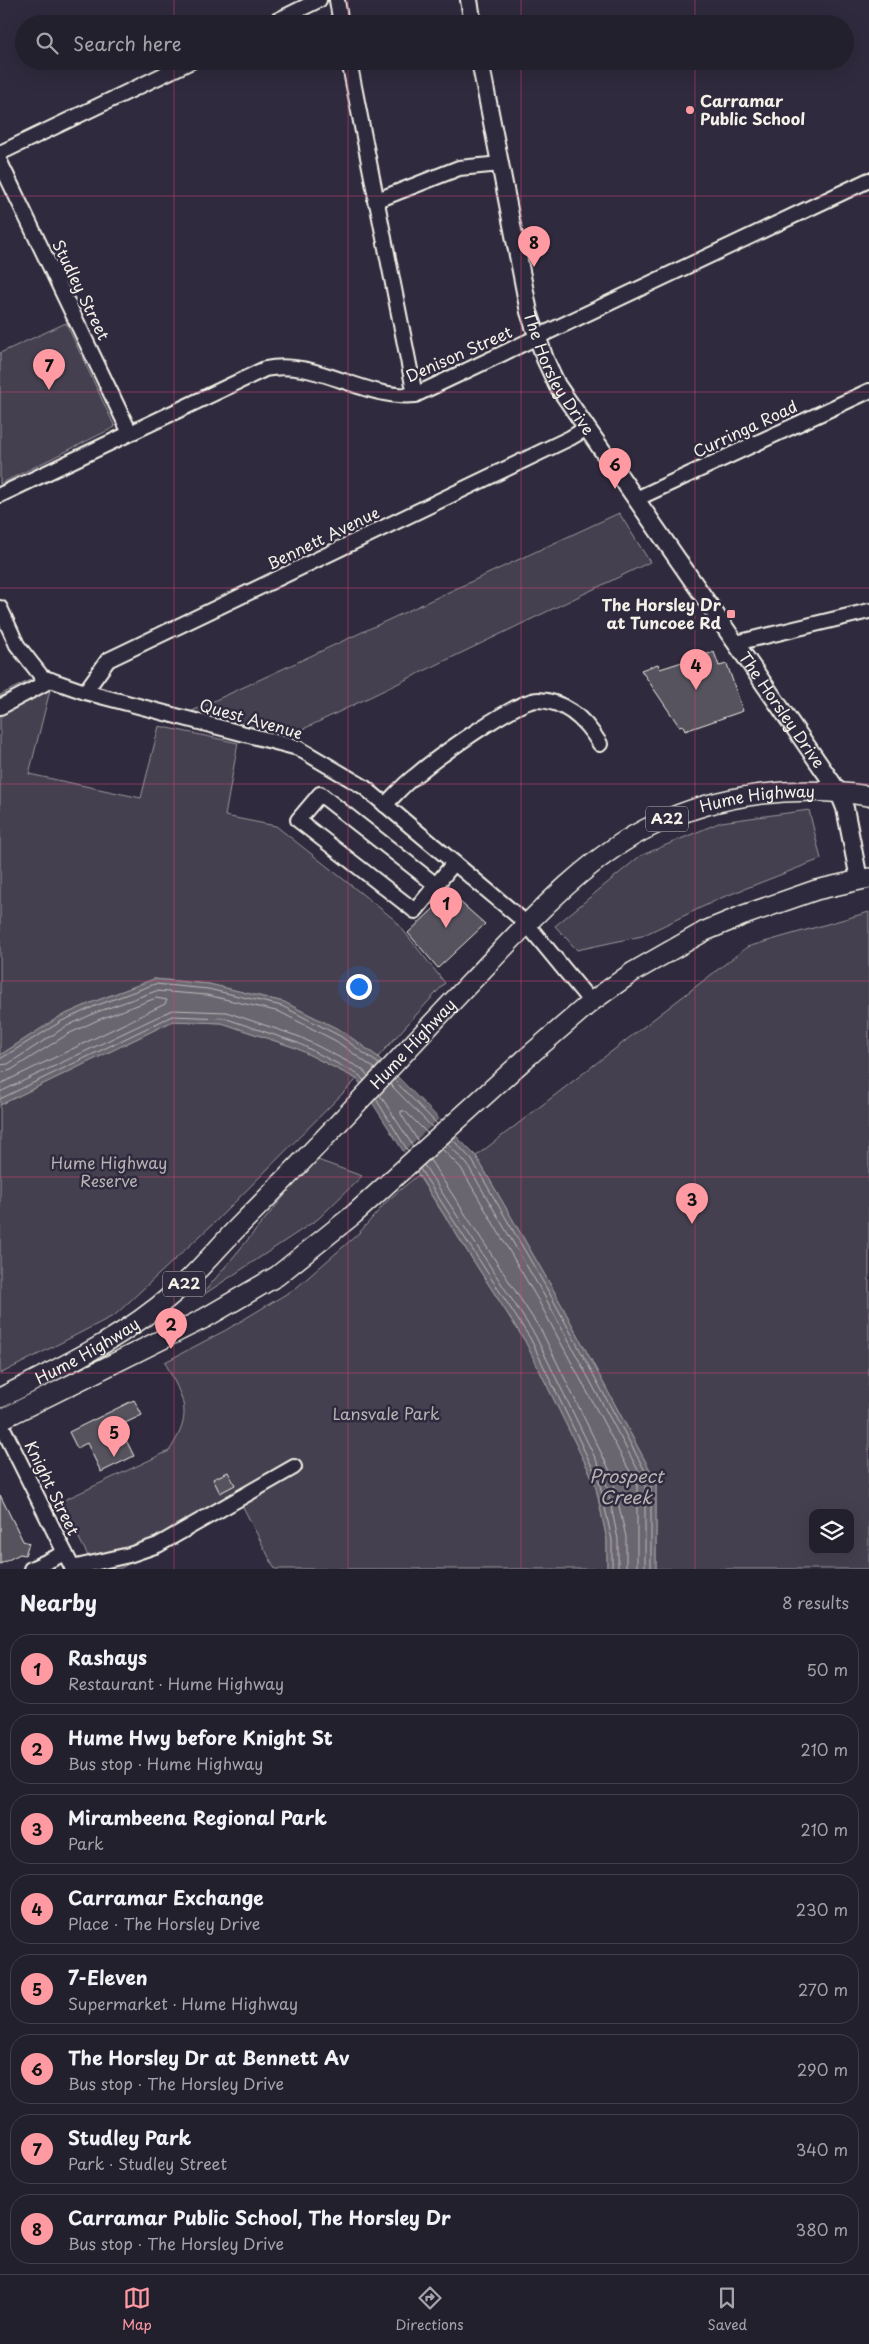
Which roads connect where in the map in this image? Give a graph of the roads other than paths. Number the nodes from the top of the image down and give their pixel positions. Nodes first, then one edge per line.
1 (319, 0) edge
2 (337, 0) edge
3 (469, 0) edge
4 (288, 15) edge
5 (340, 15) edge
6 (472, 15) edge
7 (173, 70) edge
8 (350, 70) edge
9 (482, 70) edge
10 (0, 153) edge
11 (0, 162) edge
12 (501, 164) junction
13 (869, 180) edge
14 (375, 201) junction
15 (537, 338) junction
16 (869, 391) edge
17 (415, 395) junction
18 (587, 428) junction
19 (130, 434) junction
20 (0, 496) edge
21 (636, 499) junction
22 (0, 608) edge
23 (869, 610) edge
24 (736, 643) junction
25 (52, 680) junction
26 (85, 692) junction
27 (0, 707) edge
28 (600, 744) dead end
29 (838, 791) junction
30 (869, 796) edge
31 (385, 804) junction
32 (454, 863) junction
33 (864, 878) edge
34 (436, 885) junction
35 (526, 923) junction
36 (591, 1002) junction
37 (0, 1398) edge
38 (0, 1421) edge
39 (294, 1467) dead end
40 (65, 1552) junction
41 (73, 1568) edge
42 (30, 1569) edge

1 - 4 street
2 - 5 street
3 - 6 main road
7 - 10 street
8 - 14 street
9 - 12 main road, The Horsley Drive
11 - 19 street, Studley Street
12 - 14 street
12 - 15 main road, The Horsley Drive
13 - 15 street, Denison Street
14 - 17 street
15 - 17 street, Denison Street
15 - 18 main road, The Horsley Drive
16 - 21 street, Curringa Road
17 - 19 street, Denison Street
18 - 21 main road, The Horsley Drive
18 - 26 street, Bennett Avenue
19 - 20 street, Denison Street
21 - 24 main road, The Horsley Drive
22 - 25 street, Quest Avenue
23 - 24 street
24 - 29 main road, The Horsley Drive
25 - 26 street, Quest Avenue
25 - 27 street
26 - 31 street, Quest Avenue
28 - 31 street
29 - 30 highway, Hume Highway / A22
29 - 33 main road, The Horsley Drive
29 - 35 highway, Hume Highway / A22
31 - 32 street, Quest Avenue
32 - 34 street
32 - 35 street, Quest Avenue
33 - 36 highway, Hume Highway / A22
34 - 34 street
35 - 36 street, Quest Avenue
35 - 37 highway, Hume Highway / A22
36 - 38 highway, Hume Highway / A22
38 - 40 street, Knight Street
39 - 41 street
40 - 41 street, Knight Street
40 - 42 street

